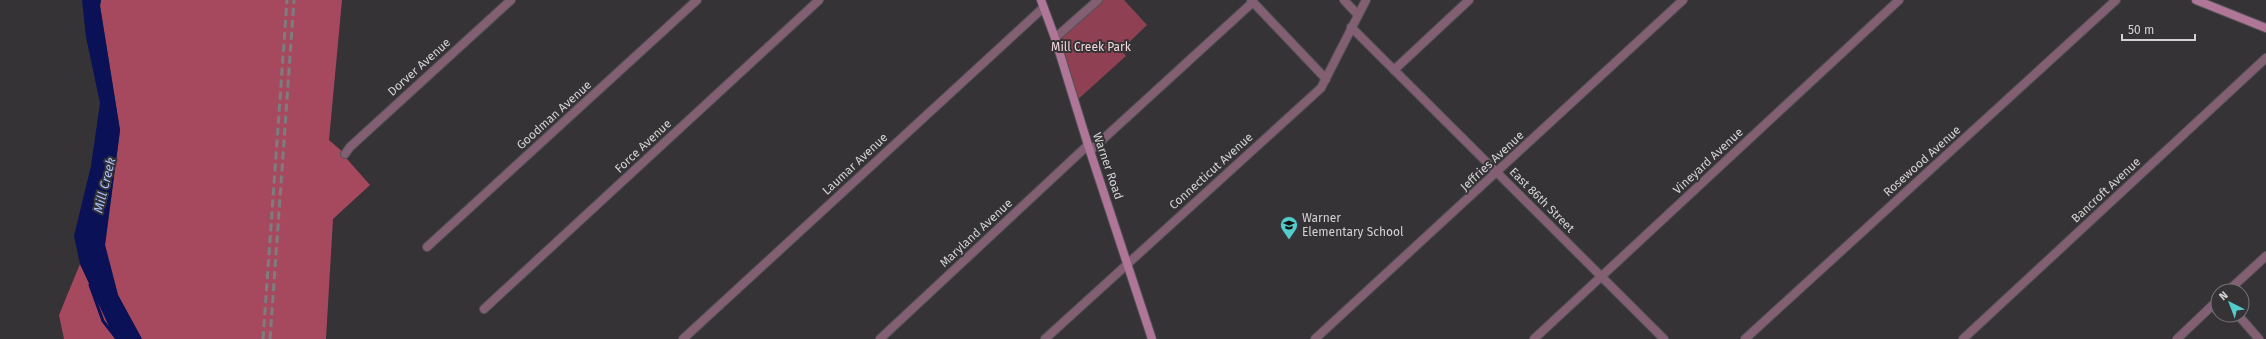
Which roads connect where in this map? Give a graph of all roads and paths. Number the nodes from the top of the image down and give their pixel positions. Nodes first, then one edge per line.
1 (511, 0) edge
2 (697, 0) edge
3 (820, 0) edge
4 (1098, 0) edge
5 (1344, 0) edge
6 (1366, 0) edge
7 (1469, 0) edge
8 (1683, 0) edge
9 (1899, 0) edge
10 (2116, 0) edge
11 (2196, 0) edge
12 (1252, 1) edge
13 (1042, 4) edge
14 (1358, 15) junction
15 (1351, 27) junction
16 (2266, 28) edge
17 (1055, 38) junction
18 (2266, 58) edge
19 (1394, 70) junction
20 (1326, 79) junction
21 (1089, 148) junction
22 (345, 154) dead end
23 (1497, 173) junction
24 (427, 247) dead end
25 (2266, 256) edge
26 (1128, 262) junction
27 (1601, 276) junction
28 (2237, 283) edge
29 (2210, 308) edge
30 (484, 310) dead end
31 (2245, 323) edge
32 (683, 339) edge
33 (880, 339) edge
34 (1045, 339) edge
35 (1152, 339) edge
36 (1315, 339) edge
37 (1534, 339) edge
38 (1664, 339) edge
39 (1745, 339) edge
40 (1963, 339) edge
41 (2177, 339) edge
42 (2260, 339) edge

1 - 22 street, Dorver Avenue
2 - 24 street, Goodman Avenue
3 - 30 street, Force Avenue
4 - 17 street
5 - 14 street
6 - 14 street, Connecticut Avenue
7 - 19 street
8 - 23 street, Jeffries Avenue
9 - 27 street, Vineyard Avenue
10 - 39 street, Rosewood Avenue
11 - 16 main road
12 - 20 street
12 - 21 street, Maryland Avenue
13 - 17 main road, Warner Road
13 - 32 street, Laumar Avenue
14 - 15 street, Connecticut Avenue
15 - 19 street, East 86th Street
15 - 20 street, Connecticut Avenue
17 - 21 main road, Warner Road
18 - 40 street, Bancroft Avenue
19 - 23 street, East 86th Street
20 - 26 street, Connecticut Avenue
21 - 26 main road, Warner Road
21 - 33 street, Maryland Avenue
23 - 27 street, East 86th Street
23 - 36 street, Jeffries Avenue
25 - 28 street
26 - 34 street, Connecticut Avenue
26 - 35 main road, Warner Road
27 - 37 street, Vineyard Avenue
27 - 38 street, East 86th Street
29 - 41 street
31 - 42 street

